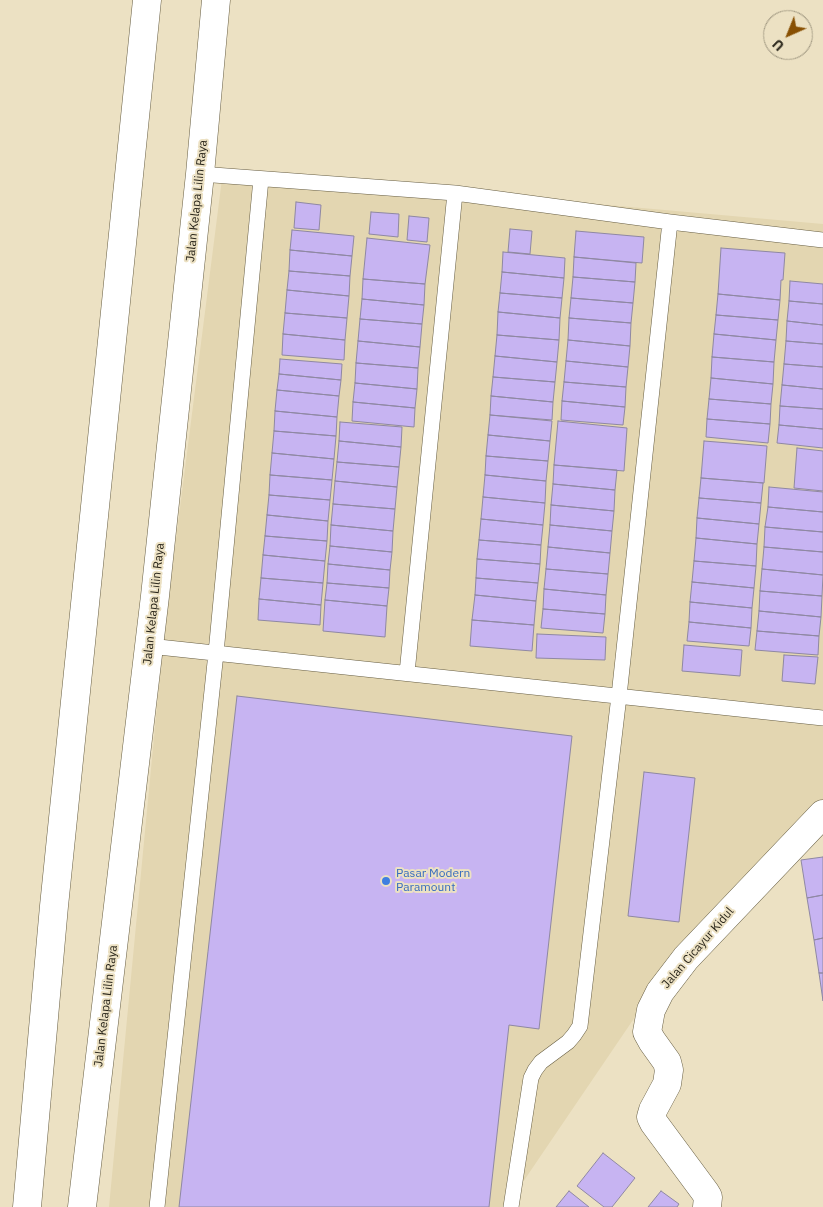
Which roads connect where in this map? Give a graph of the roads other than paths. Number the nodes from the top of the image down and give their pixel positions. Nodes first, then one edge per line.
1 (147, 0) edge
2 (216, 0) edge
3 (200, 174) junction
4 (261, 179) junction
5 (455, 193) junction
6 (670, 222) junction
7 (823, 240) edge
8 (149, 646) junction
9 (216, 653) junction
10 (406, 673) junction
11 (619, 696) junction
12 (823, 718) edge
13 (823, 814) edge
14 (27, 1207) edge
15 (82, 1207) edge
16 (157, 1207) edge
17 (511, 1207) edge
18 (707, 1207) edge

1 - 14 street
2 - 3 street, Jalan Kelapa Lilin Raya
3 - 4 lane
3 - 8 street, Jalan Kelapa Lilin Raya
4 - 5 lane
4 - 9 lane
5 - 6 lane
5 - 10 lane
6 - 7 lane
6 - 11 lane
8 - 9 lane
8 - 15 street, Jalan Kelapa Lilin Raya
9 - 10 lane
9 - 16 lane
10 - 11 lane
11 - 12 lane
11 - 17 lane
13 - 18 street, Jalan Cicayur Kidul

